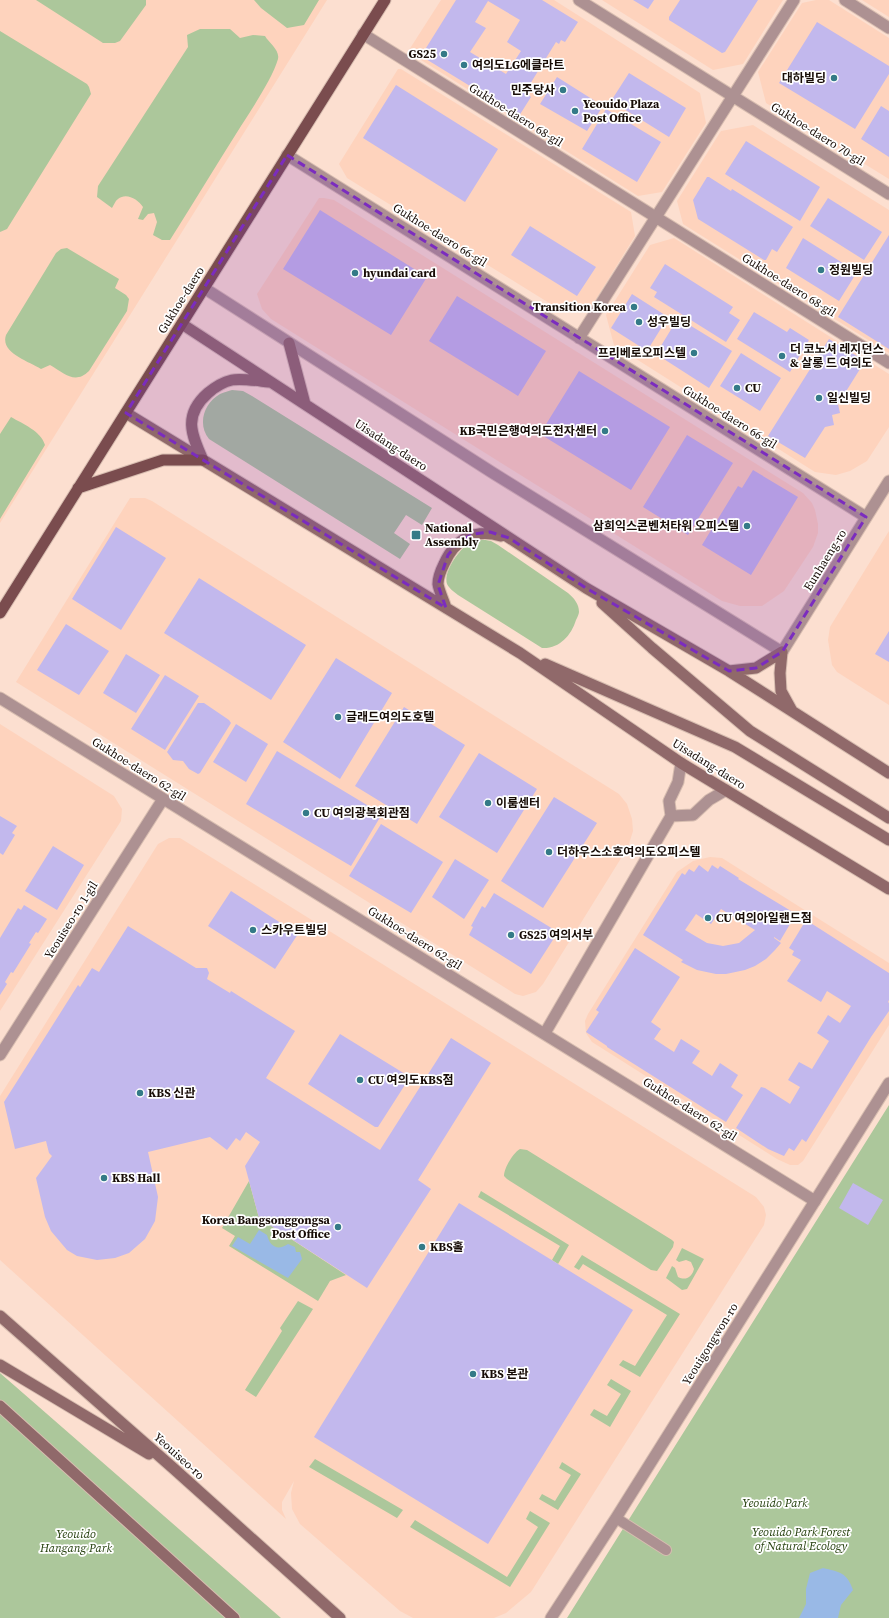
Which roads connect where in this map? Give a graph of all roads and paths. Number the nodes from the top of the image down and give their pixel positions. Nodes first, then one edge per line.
1 (385, 0) edge
2 (578, 0) edge
3 (794, 0) edge
4 (845, 0) edge
5 (889, 28) edge
6 (363, 34) junction
7 (733, 96) junction
8 (288, 155) junction
9 (889, 194) edge
10 (656, 217) junction
11 (204, 288) junction
12 (182, 324) junction
13 (579, 338) junction
14 (289, 343) junction
15 (889, 363) edge
16 (272, 382) junction
17 (305, 404) junction
18 (126, 413) junction
19 (203, 460) junction
20 (889, 481) edge
21 (78, 488) junction
22 (866, 517) junction
23 (509, 538) junction
24 (586, 588) junction
25 (446, 608) junction
26 (0, 613) edge
27 (782, 652) junction
28 (520, 653) junction
29 (729, 671) junction
30 (0, 698) edge
31 (793, 712) junction
32 (681, 763) junction
33 (889, 773) edge
34 (726, 790) junction
35 (163, 799) junction
36 (889, 818) edge
37 (669, 819) junction
38 (889, 840) edge
39 (887, 887) edge
40 (545, 1034) junction
41 (0, 1055) edge
42 (889, 1083) edge
43 (815, 1201) junction
44 (0, 1316) edge
45 (0, 1366) edge
46 (0, 1406) edge
47 (173, 1468) junction
48 (616, 1518) junction
49 (666, 1550) dead end
50 (234, 1618) edge
51 (340, 1618) edge
52 (551, 1618) edge

1 - 6 main road, Gukhoe-daero
2 - 7 street, Gukhoe-daero 70-gil
3 - 7 street
4 - 5 street
6 - 8 main road, Gukhoe-daero
6 - 10 street, Gukhoe-daero 68-gil
7 - 9 street, Gukhoe-daero 70-gil
7 - 10 street
8 - 11 main road, Gukhoe-daero
8 - 13 street, Gukhoe-daero 66-gil
10 - 13 street
10 - 15 street, Gukhoe-daero 68-gil
11 - 12 main road, Gukhoe-daero
11 - 14 street
12 - 16 main road, Uisadang-daero
12 - 18 main road, Gukhoe-daero
13 - 22 street, Gukhoe-daero 66-gil
14 - 17 main road
14 - 27 street
16 - 17 main road, Uisadang-daero
16 - 19 main road
17 - 23 main road, Uisadang-daero
18 - 19 main road, Uisadang-daero
18 - 21 main road, Gukhoe-daero
19 - 21 main road
19 - 25 main road, Uisadang-daero
20 - 22 street, Eunhaeng-ro
21 - 26 main road, Gukhoe-daero
22 - 27 street, Eunhaeng-ro
23 - 24 main road, Uisadang-daero
23 - 25 main road
24 - 29 main road, Uisadang-daero
24 - 36 main road, Uisadang-daero
25 - 28 main road, Uisadang-daero
27 - 29 main road
27 - 31 main road
28 - 32 main road, Uisadang-daero
28 - 38 main road, Uisadang-daero
29 - 31 main road, Uisadang-daero
30 - 35 street, Gukhoe-daero 62-gil
31 - 33 main road, Uisadang-daero
32 - 34 main road, Uisadang-daero
32 - 37 street
34 - 37 street
34 - 39 main road, Uisadang-daero
35 - 40 street, Gukhoe-daero 62-gil
35 - 41 street, Yeouiseo-ro 1-gil
37 - 40 street
40 - 43 street, Gukhoe-daero 62-gil
42 - 43 street, Yeouigongwon-ro
43 - 48 street, Yeouigongwon-ro
44 - 47 main road, Yeouiseo-ro
45 - 47 main road
46 - 50 main road
47 - 51 main road, Yeouiseo-ro
48 - 49 street
48 - 52 street, Yeouigongwon-ro

